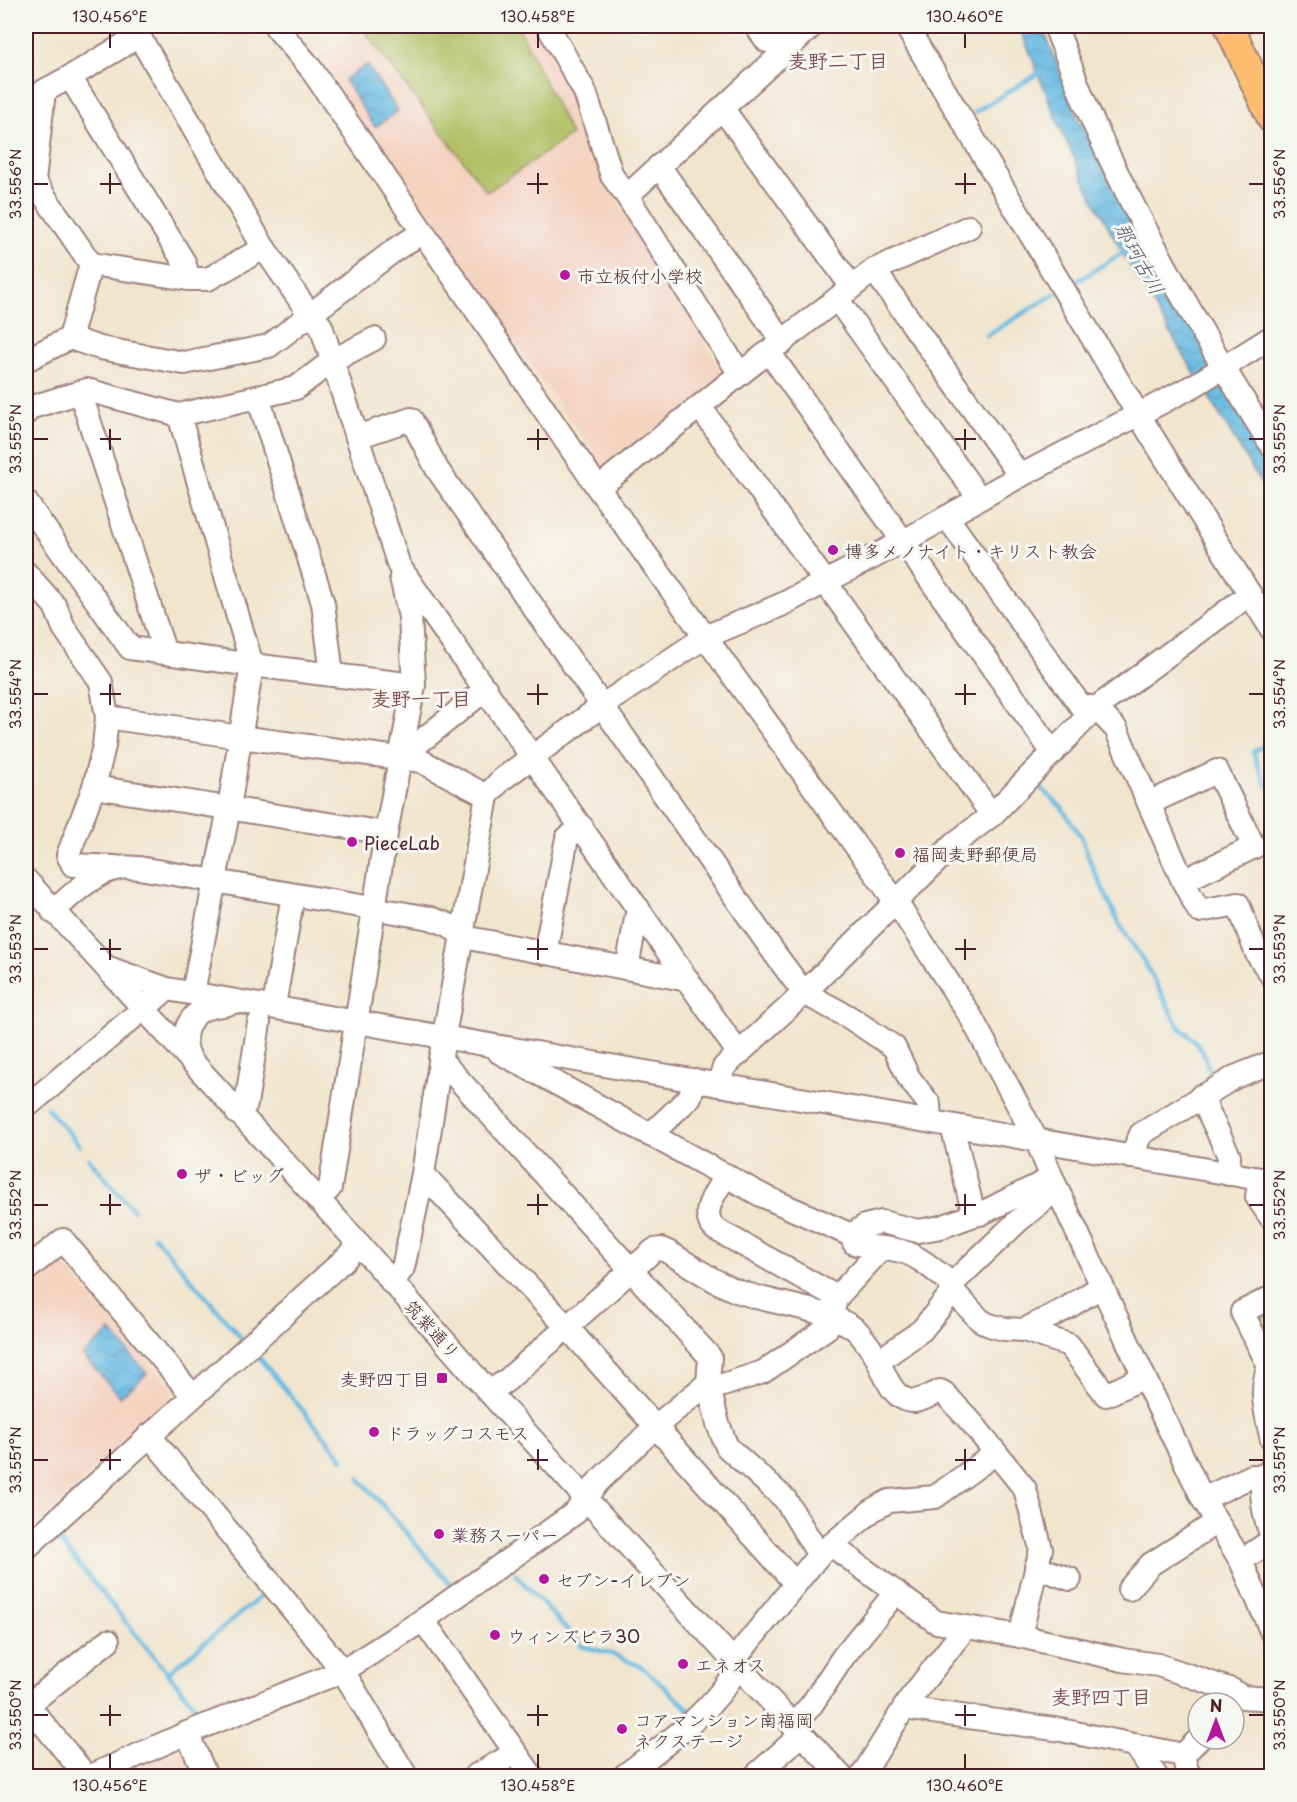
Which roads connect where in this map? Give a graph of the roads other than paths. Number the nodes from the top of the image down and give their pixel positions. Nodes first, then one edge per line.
1 (275, 26) edge
2 (548, 26) edge
3 (756, 26) edge
4 (813, 26) edge
5 (906, 26) edge
6 (1055, 26) edge
7 (1229, 26) edge
8 (136, 31) edge
9 (791, 45) junction
10 (70, 77) junction
11 (722, 108) junction
12 (1272, 119) edge
13 (659, 166) junction
14 (627, 196) junction
15 (969, 227) dead end
16 (423, 232) junction
17 (264, 248) junction
18 (91, 264) junction
19 (874, 270) junction
20 (189, 279) junction
21 (845, 293) junction
22 (311, 315) junction
23 (1272, 337) edge
24 (70, 338) junction
25 (374, 339) dead end
26 (776, 347) junction
27 (26, 360) edge
28 (332, 362) junction
29 (1222, 367) junction
30 (740, 374) junction
31 (80, 392) junction
32 (258, 397) junction
33 (700, 407) junction
34 (26, 413) edge
35 (1138, 414) junction
36 (178, 415) junction
37 (357, 438) junction
38 (1272, 446) edge
39 (1020, 476) junction
40 (598, 488) junction
41 (979, 498) junction
42 (26, 502) edge
43 (947, 517) junction
44 (902, 542) junction
45 (399, 566) junction
46 (26, 573) edge
47 (827, 582) junction
48 (1250, 594) junction
49 (1272, 630) edge
50 (705, 637) junction
51 (165, 653) junction
52 (252, 665) junction
53 (332, 675) junction
54 (414, 685) junction
55 (486, 689) junction
56 (603, 705) junction
57 (1096, 708) junction
58 (107, 717) junction
59 (240, 737) junction
60 (1053, 753) junction
61 (532, 756) junction
62 (400, 758) junction
63 (94, 787) junction
64 (487, 796) junction
65 (1150, 803) junction
66 (229, 808) junction
67 (992, 815) junction
68 (582, 827) junction
69 (386, 833) junction
70 (120, 867) junction
71 (26, 880) edge
72 (215, 880) junction
73 (1183, 880) junction
74 (293, 895) junction
75 (896, 902) junction
76 (375, 908) junction
77 (638, 908) junction
78 (53, 912) junction
79 (463, 938) junction
80 (545, 952) junction
81 (105, 967) junction
82 (627, 968) junction
83 (1271, 975) edge
84 (687, 980) junction
85 (167, 989) junction
86 (193, 993) junction
87 (804, 993) junction
88 (241, 1001) junction
89 (142, 1009) junction
90 (267, 1015) junction
91 (355, 1021) junction
92 (484, 1043) junction
93 (442, 1048) junction
94 (739, 1054) junction
95 (1272, 1062) edge
96 (194, 1064) junction
97 (694, 1080) junction
98 (718, 1085) junction
99 (1201, 1096) junction
100 (26, 1107) edge
101 (237, 1113) junction
102 (941, 1124) junction
103 (650, 1135) junction
104 (1037, 1141) junction
105 (1131, 1157) junction
106 (423, 1173) junction
107 (1228, 1174) junction
108 (726, 1175) junction
109 (1266, 1180) edge
110 (1055, 1183) junction
111 (318, 1200) junction
112 (974, 1215) junction
113 (1272, 1219) edge
114 (851, 1235) junction
115 (359, 1244) junction
116 (881, 1249) junction
117 (26, 1270) edge
118 (630, 1270) junction
119 (392, 1283) junction
120 (1102, 1286) junction
121 (953, 1287) junction
122 (1272, 1297) edge
123 (834, 1307) junction
124 (566, 1326) junction
125 (1024, 1330) junction
126 (879, 1361) junction
127 (1144, 1377) junction
128 (708, 1383) junction
129 (489, 1392) junction
130 (193, 1396) junction
131 (656, 1426) junction
132 (149, 1435) junction
133 (1272, 1440) edge
134 (996, 1453) junction
135 (1268, 1473) edge
136 (586, 1498) junction
137 (1203, 1499) junction
138 (1217, 1522) junction
139 (1272, 1534) edge
140 (1272, 1540) edge
141 (26, 1548) edge
142 (825, 1550) junction
143 (1240, 1562) junction
144 (1036, 1567) junction
145 (1070, 1579) dead end
146 (795, 1583) junction
147 (1129, 1589) dead end
148 (896, 1592) junction
149 (423, 1620) junction
150 (966, 1627) junction
151 (1272, 1633) edge
152 (1020, 1636) junction
153 (108, 1641) dead end
154 (736, 1663) junction
155 (343, 1671) junction
156 (1233, 1691) edge
157 (1272, 1699) edge
158 (1246, 1701) edge
159 (27, 1704) edge
160 (904, 1708) junction
161 (797, 1730) junction
162 (187, 1733) junction
163 (1135, 1745) junction
164 (1193, 1751) edge
165 (515, 1753) junction
166 (1184, 1770) edge
167 (86, 1776) edge
168 (91, 1776) edge
169 (206, 1776) edge
170 (406, 1776) edge
171 (475, 1776) edge
172 (532, 1776) edge
173 (624, 1776) edge
174 (755, 1776) edge
175 (841, 1776) edge
176 (862, 1776) edge
177 (1156, 1776) edge

1 - 16 street
2 - 14 street
3 - 9 street
4 - 9 street
5 - 35 street
6 - 29 street
7 - 12 main road
8 - 10 street
8 - 17 street
9 - 11 street
10 - 18 street
10 - 20 street
11 - 13 street
11 - 21 street
13 - 14 street
13 - 26 street
14 - 30 street
15 - 19 street
16 - 22 street
16 - 40 street
17 - 20 street
17 - 22 street
18 - 20 street
18 - 24 street
19 - 21 street
19 - 39 street
21 - 26 street
21 - 41 street
22 - 24 street
22 - 28 street
23 - 29 street
24 - 27 street
25 - 28 street
26 - 30 street
26 - 44 street
28 - 32 street
28 - 37 street
29 - 35 street
29 - 38 street
30 - 33 street
31 - 34 street
31 - 36 street
31 - 51 street
32 - 36 street
32 - 53 street
33 - 40 street
33 - 47 street
35 - 39 street
35 - 48 street
36 - 52 street
37 - 45 street
37 - 56 street
39 - 41 street
40 - 50 street
41 - 43 street
42 - 51 street
43 - 44 street
43 - 57 street
44 - 47 street
44 - 60 street
45 - 54 street
45 - 55 street
46 - 58 street
47 - 50 street
47 - 67 street
48 - 49 street
48 - 57 street
50 - 56 street
50 - 75 street
51 - 52 street
52 - 53 street
52 - 59 street
53 - 54 street
54 - 62 street
55 - 61 street
55 - 62 street
56 - 61 street
56 - 87 street
57 - 60 street
57 - 65 street
58 - 59 street
58 - 63 street
59 - 62 street
59 - 66 street
60 - 67 street
61 - 64 street
61 - 68 street
62 - 64 street
62 - 69 street
63 - 66 street
63 - 70 street
64 - 79 street
65 - 73 street
65 - 73 street
66 - 69 street
66 - 72 street
67 - 75 street
68 - 77 street
68 - 80 street
69 - 76 street
70 - 72 street
70 - 78 street
71 - 78 street, 筑紫通り
72 - 74 street
72 - 86 street
73 - 83 street
74 - 76 street
74 - 90 street
75 - 87 street
75 - 104 street
76 - 79 street
76 - 91 street
77 - 82 street
77 - 84 street
78 - 81 street, 筑紫通り
79 - 80 street
79 - 93 street
80 - 82 street
81 - 85 street
81 - 89 street, 筑紫通り
82 - 84 street
84 - 94 street
85 - 86 street
85 - 89 street
86 - 88 street
87 - 94 street
87 - 102 street
88 - 90 street
88 - 96 street
89 - 96 street, 筑紫通り
89 - 100 street
90 - 91 street
90 - 101 street
91 - 93 street
91 - 111 street
92 - 93 street
92 - 97 street
92 - 103 street
93 - 106 street
93 - 118 street
94 - 98 street
95 - 99 street
96 - 101 street, 筑紫通り
97 - 98 street
97 - 103 street
98 - 102 street
99 - 105 street
99 - 107 street
101 - 111 street, 筑紫通り
102 - 104 street
102 - 112 street
103 - 108 street
104 - 105 street
104 - 110 street
105 - 107 street
106 - 119 street
106 - 124 street
107 - 109 street
108 - 114 street
108 - 123 street
109 - 113 street
110 - 112 street
110 - 120 street
110 - 121 street
111 - 115 street, 筑紫通り
112 - 114 street
114 - 116 street
115 - 119 street, 筑紫通り
115 - 130 street
116 - 121 street
116 - 123 street
117 - 130 street
118 - 123 street
118 - 124 street
118 - 128 street
119 - 129 street, 筑紫通り
120 - 125 street
120 - 127 street
121 - 125 street
121 - 126 street
122 - 133 street
123 - 126 street
123 - 128 street
124 - 129 street
124 - 131 street
125 - 127 street
126 - 134 street
127 - 137 street
128 - 131 street
128 - 142 street
129 - 136 street, 筑紫通り
130 - 132 street
131 - 136 street
131 - 146 street
132 - 141 street
132 - 155 street
134 - 142 street
134 - 144 street
135 - 137 street
135 - 139 street
136 - 149 street
136 - 154 street, 筑紫通り
137 - 138 street
138 - 143 street
138 - 147 street
140 - 143 street
142 - 146 street
142 - 148 street
143 - 151 street
144 - 145 street
144 - 152 street
146 - 154 street
148 - 150 street
148 - 161 street
149 - 155 street
149 - 165 street
150 - 152 street
150 - 160 street
152 - 156 street
153 - 159 street
154 - 161 street, 筑紫通り
154 - 173 street
155 - 162 street
155 - 170 street
157 - 158 street
159 - 167 street
160 - 163 street
160 - 176 street
161 - 174 street
161 - 175 street, 筑紫通り
162 - 168 street
162 - 169 street
163 - 166 street
163 - 177 street
164 - 166 street
165 - 171 street
165 - 172 street

